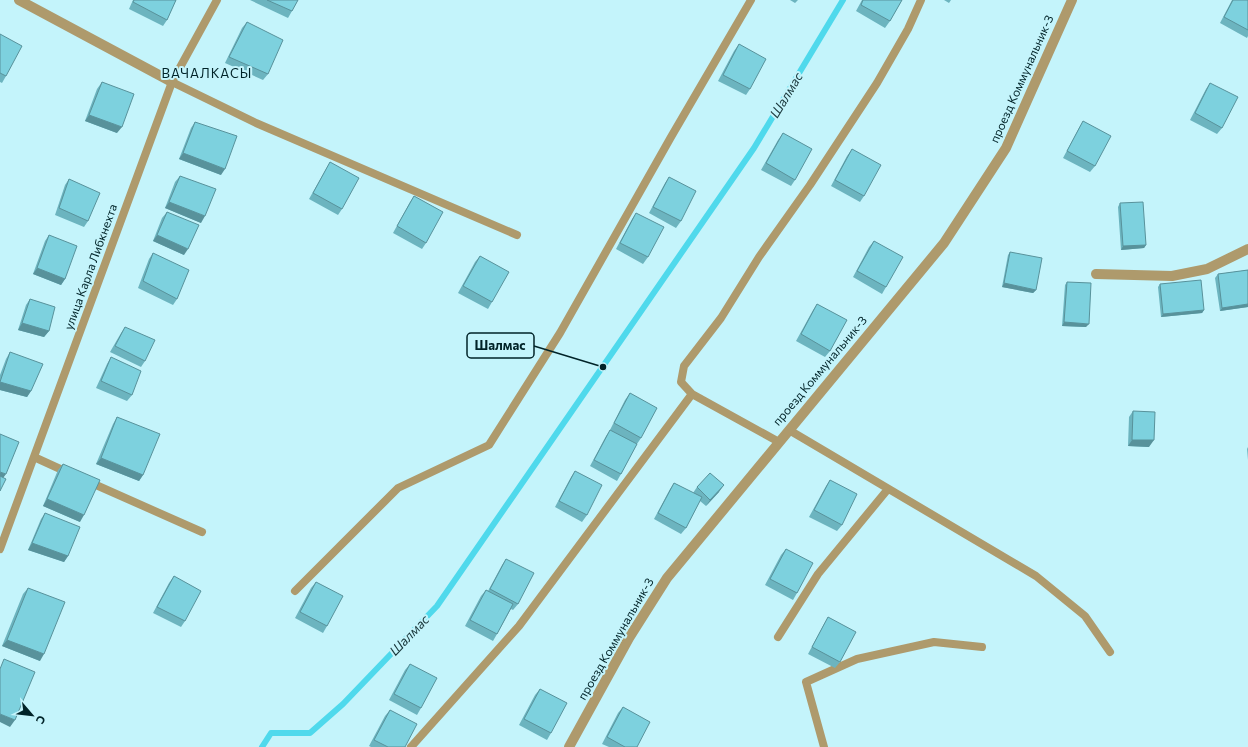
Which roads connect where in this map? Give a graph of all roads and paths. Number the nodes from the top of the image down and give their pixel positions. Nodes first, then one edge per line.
1 (19, 0) edge
2 (217, 0) edge
3 (751, 0) edge
4 (921, 0) edge
5 (1072, 0) edge
6 (172, 82) junction
7 (517, 235) dead end
8 (1248, 249) edge
9 (1096, 274) dead end
10 (692, 394) junction
11 (789, 430) junction
12 (779, 442) junction
13 (34, 457) junction
14 (888, 489) junction
15 (202, 532) dead end
16 (0, 549) edge
17 (296, 591) dead end
18 (778, 637) dead end
19 (982, 647) dead end
20 (1110, 652) dead end
21 (411, 747) edge
22 (569, 747) edge
23 (824, 747) edge

1 - 6 street
2 - 6 lane, улица Карла Либкнехта
3 - 17 lane
4 - 10 lane
5 - 11 street, проезд Коммунальник-3
6 - 7 lane
6 - 13 lane, улица Карла Либкнехта
8 - 9 street
10 - 12 lane
10 - 21 lane
11 - 12 street, проезд Коммунальник-3
11 - 14 lane
12 - 22 street, проезд Коммунальник-3
13 - 15 lane
13 - 16 lane, улица Карла Либкнехта
14 - 18 lane
14 - 20 lane
19 - 23 lane

